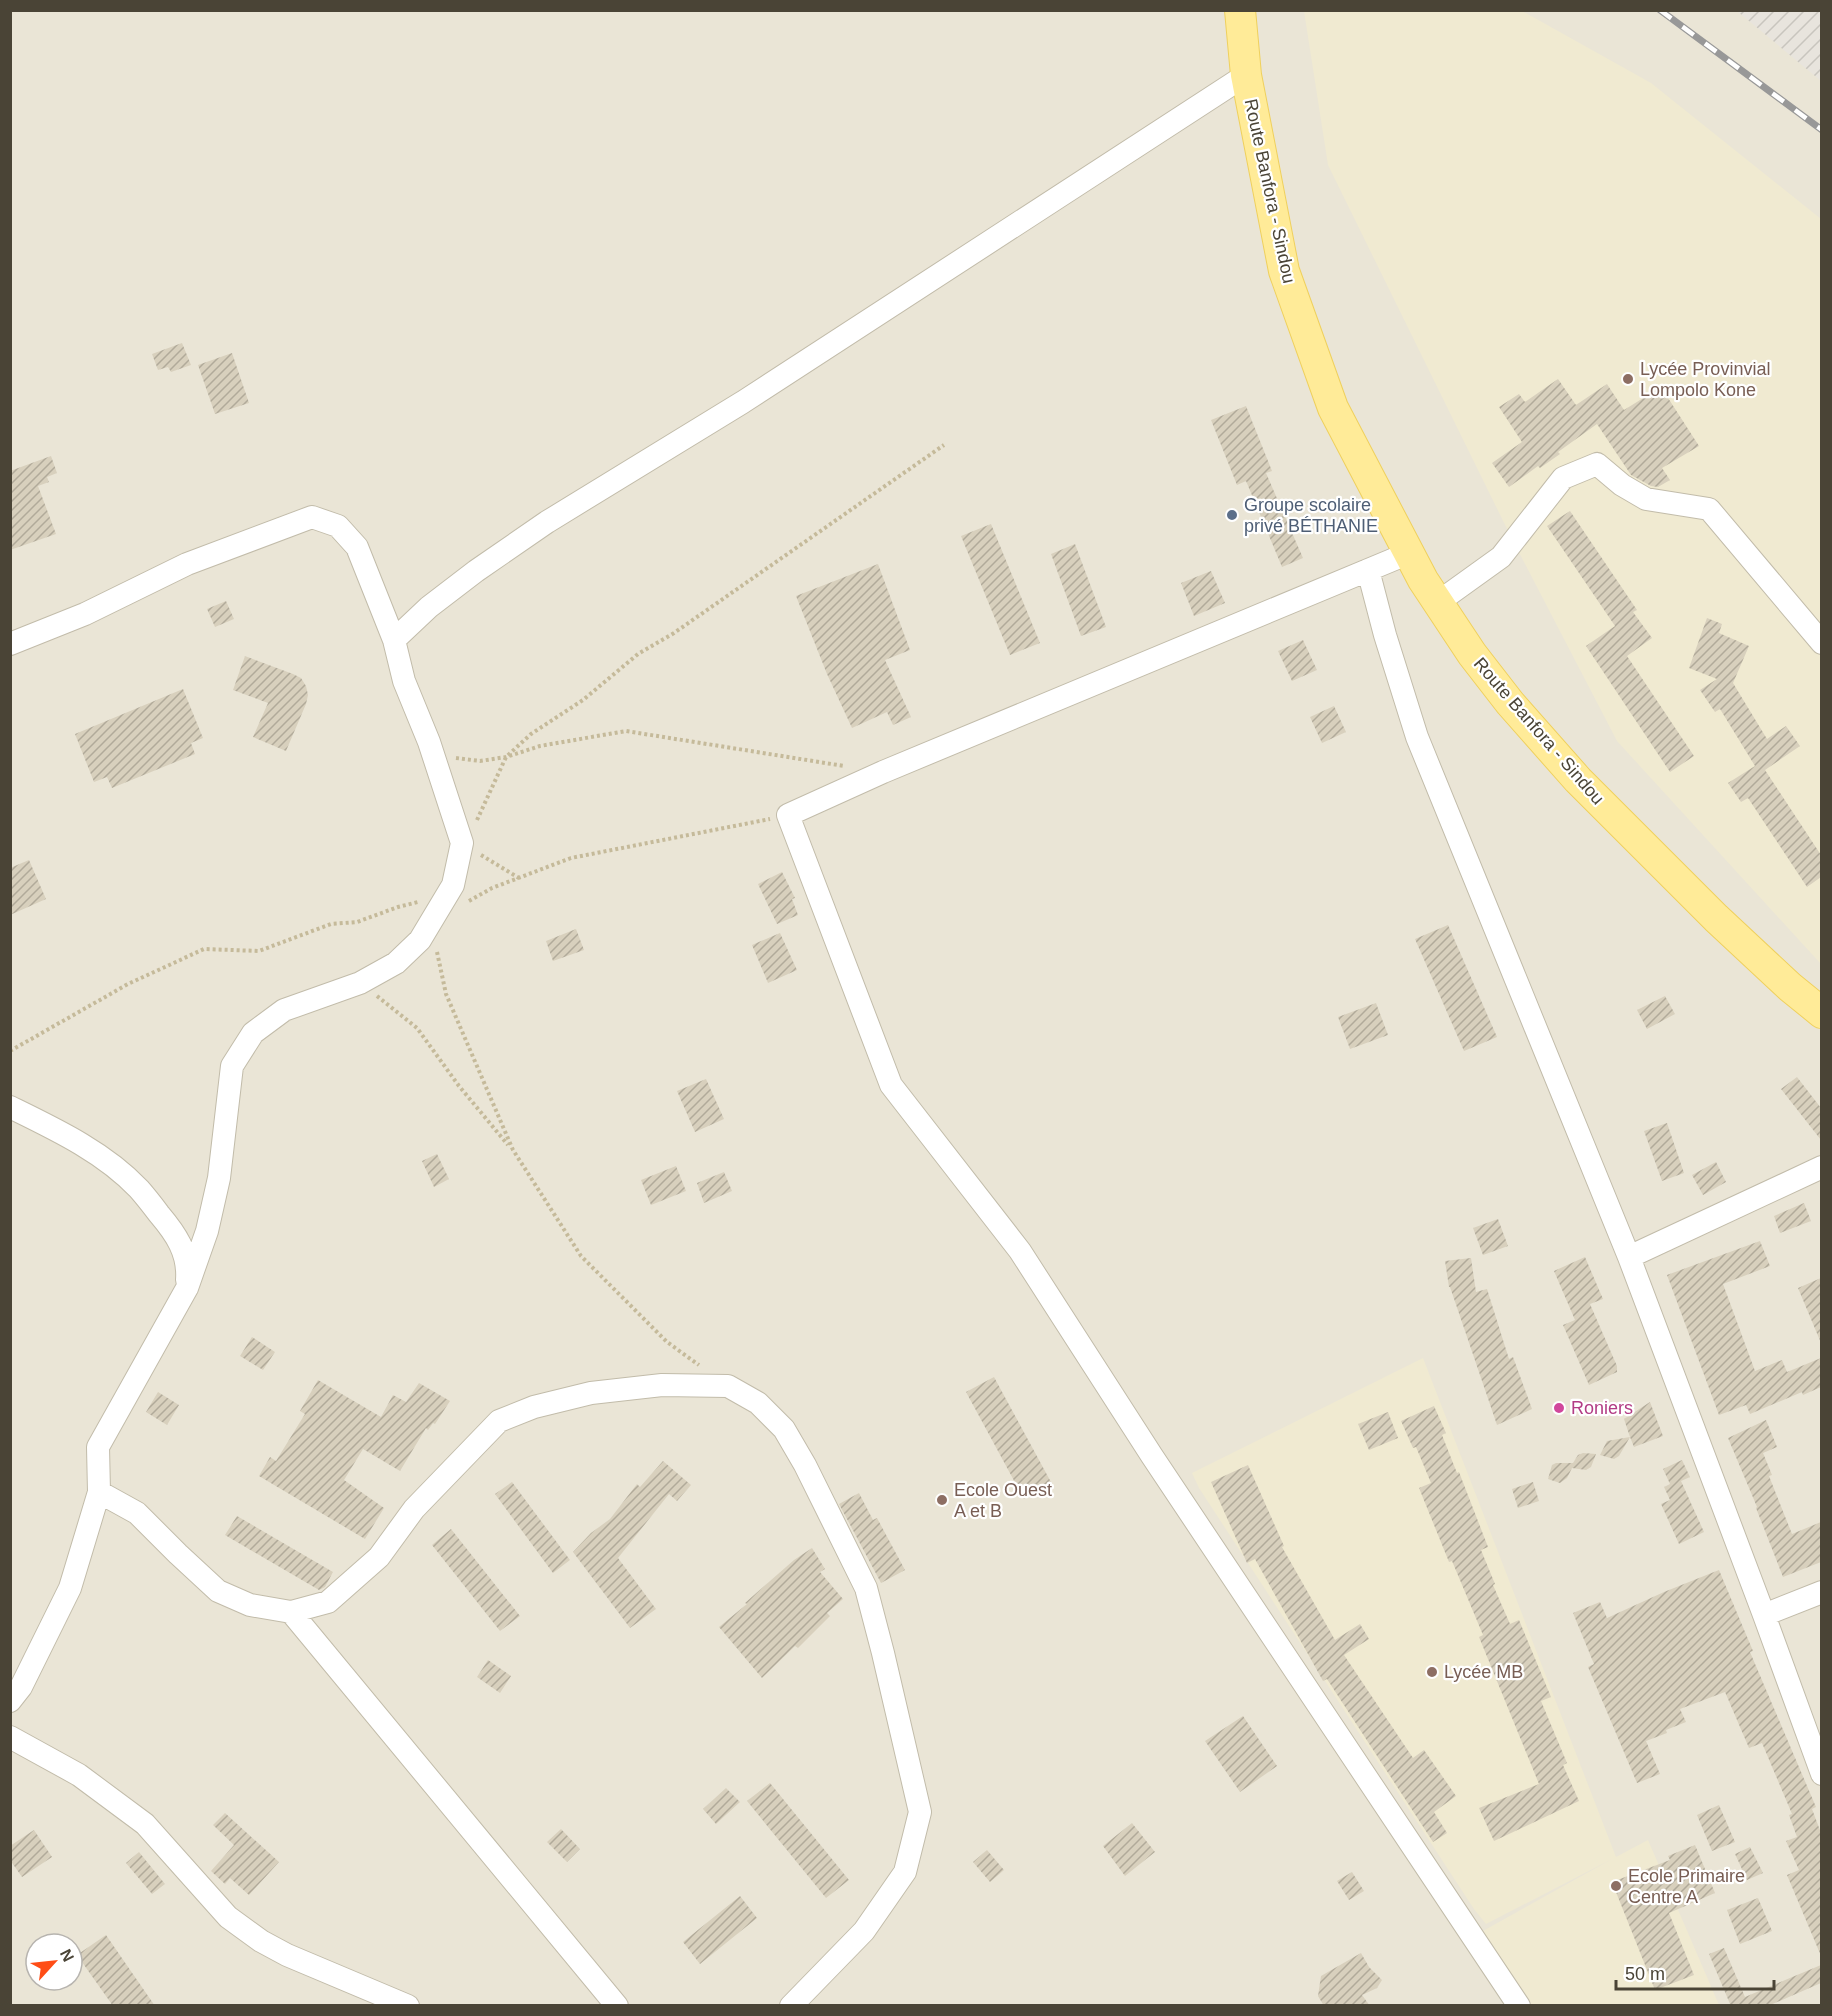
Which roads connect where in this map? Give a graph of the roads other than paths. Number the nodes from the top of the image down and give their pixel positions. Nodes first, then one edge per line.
1 (1240, 10) edge
2 (1246, 75) junction
3 (1409, 554) junction
4 (1368, 570) junction
5 (1437, 603) junction
6 (394, 640) junction
7 (1821, 643) edge
8 (10, 644) edge
9 (1821, 1013) edge
10 (10, 1107) edge
11 (1821, 1167) edge
12 (1629, 1257) junction
13 (186, 1288) junction
14 (99, 1492) junction
15 (1821, 1592) edge
16 (291, 1612) junction
17 (1764, 1615) junction
18 (10, 1701) edge
19 (10, 1737) edge
20 (1821, 1774) edge
21 (408, 2006) edge
22 (617, 2006) edge
23 (791, 2006) edge
24 (1519, 2006) edge

1 - 2 main road, Route Banfora - Sindou
2 - 3 main road, Route Banfora - Sindou
2 - 6 street
3 - 4 street
3 - 5 main road, Route Banfora - Sindou
4 - 12 street
4 - 24 street
5 - 7 street
5 - 9 main road, Route Banfora - Sindou
6 - 8 street
6 - 13 street
10 - 13 street
11 - 12 street
12 - 17 street
13 - 14 street
14 - 16 street
14 - 18 street
15 - 17 street
16 - 22 street
16 - 23 street
17 - 20 street
19 - 21 street

